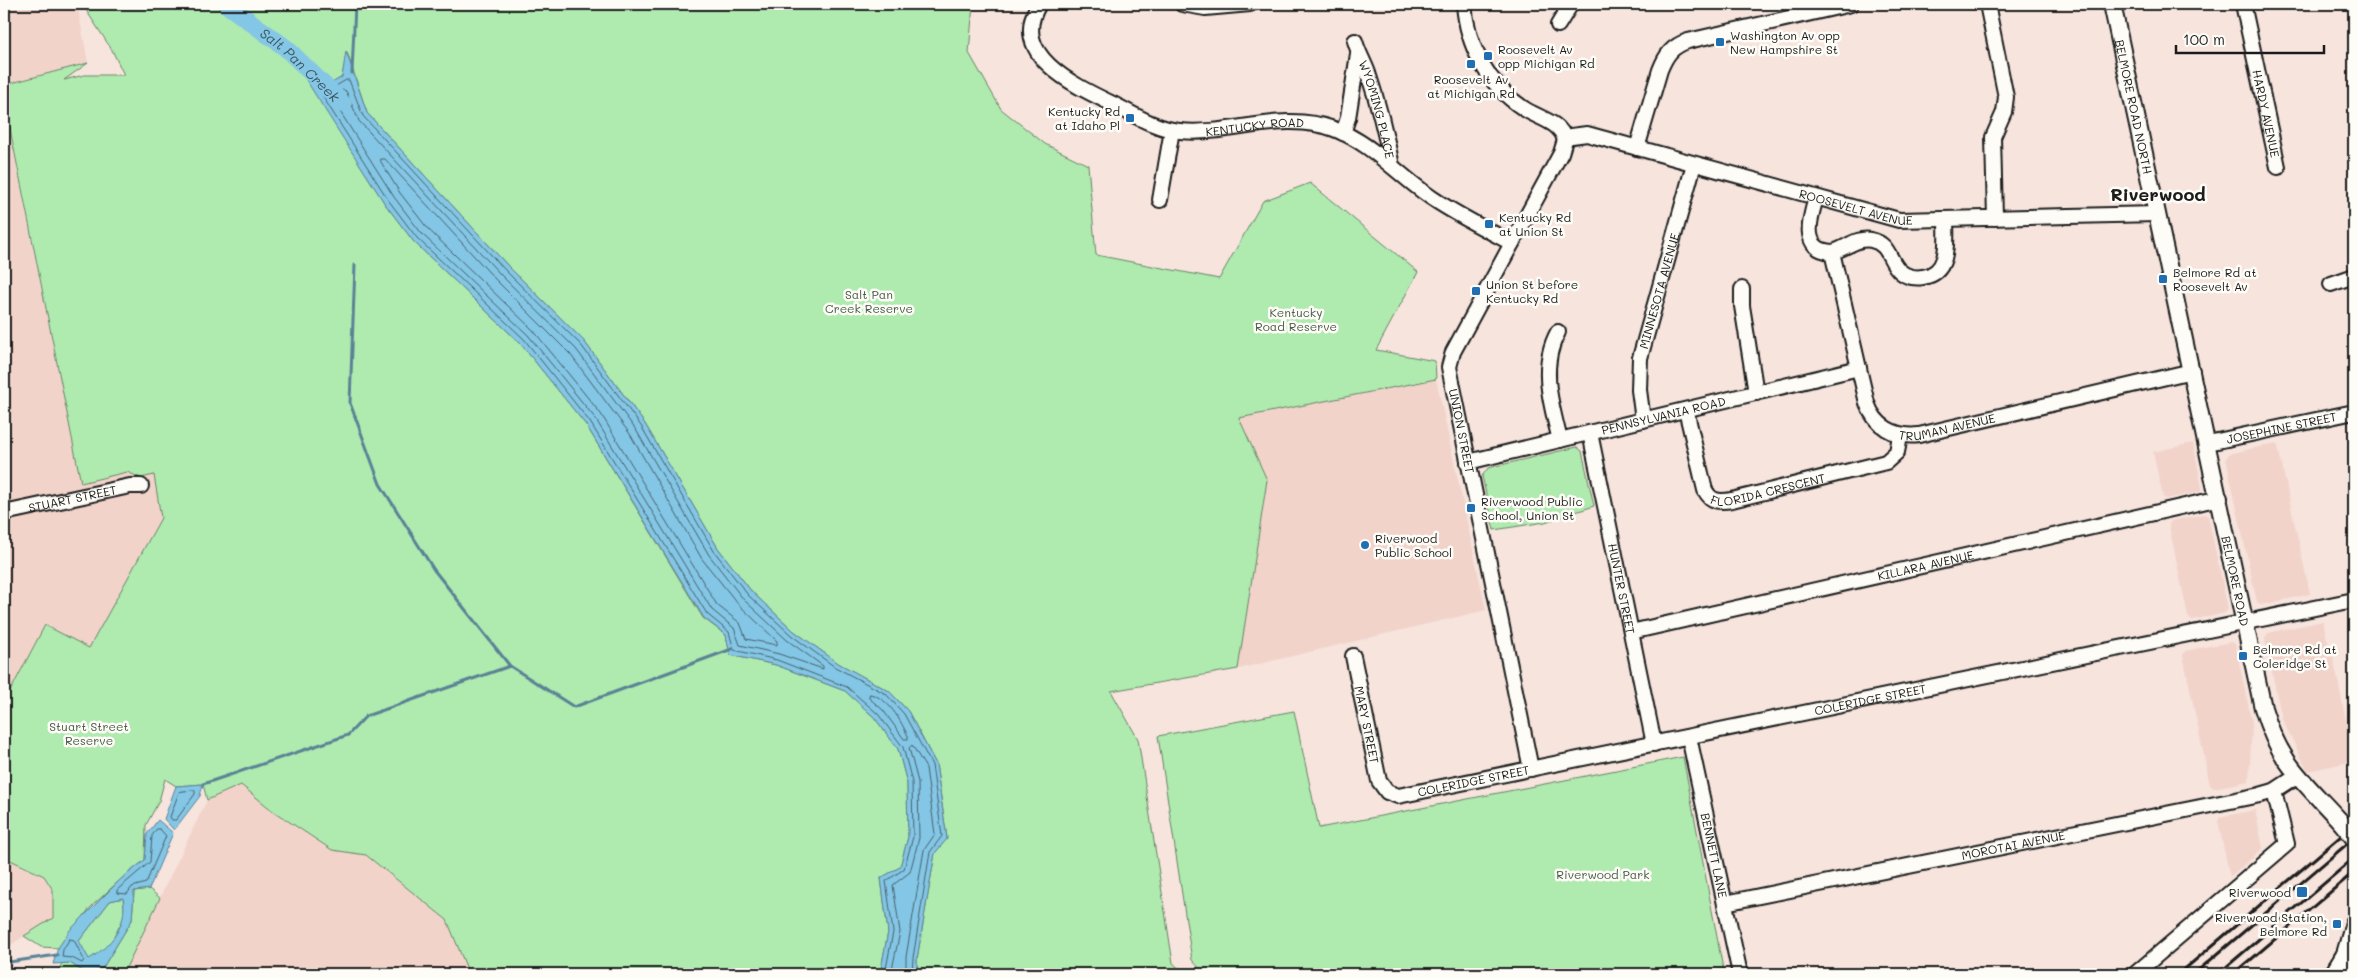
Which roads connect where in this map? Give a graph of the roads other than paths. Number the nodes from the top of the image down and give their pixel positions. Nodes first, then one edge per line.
1 (1039, 4) edge
2 (1182, 4) edge
3 (1250, 4) edge
4 (1464, 4) edge
5 (1571, 4) edge
6 (1851, 4) edge
7 (1987, 4) edge
8 (2112, 4) edge
9 (2243, 4) edge
10 (1558, 24) dead end
11 (1644, 124) junction
12 (1172, 130) junction
13 (1343, 133) junction
14 (1564, 137) junction
15 (1637, 148) junction
16 (1668, 156) junction
17 (1694, 164) junction
18 (1392, 166) junction
19 (2278, 166) dead end
20 (1816, 198) junction
21 (1160, 200) dead end
22 (2158, 214) junction
23 (1994, 218) junction
24 (1946, 220) junction
25 (1512, 243) junction
26 (1832, 252) junction
27 (2354, 276) edge
28 (2331, 284) dead end
29 (1742, 289) dead end
30 (1558, 332) dead end
31 (1859, 368) junction
32 (2192, 371) junction
33 (1756, 392) junction
34 (1686, 410) junction
35 (2354, 412) edge
36 (1643, 420) junction
37 (1590, 433) junction
38 (1900, 436) junction
39 (1560, 440) junction
40 (2208, 443) junction
41 (1468, 462) junction
42 (141, 486) dead end
43 (2220, 498) junction
44 (4, 513) edge
45 (2354, 600) edge
46 (2246, 623) junction
47 (1631, 632) junction
48 (1352, 656) dead end
49 (1689, 737) junction
50 (1654, 744) junction
51 (1531, 769) junction
52 (2297, 776) junction
53 (1386, 792) joint
54 (2274, 792) junction
55 (2354, 838) edge
56 (1725, 903) junction
57 (2354, 923) edge
58 (2350, 953) edge
59 (1740, 974) edge
60 (2135, 974) edge
61 (2332, 974) edge
62 (2352, 974) edge

1 - 12 street, KENTUCKY ROAD
2 - 3 street
4 - 14 street
5 - 10 street
6 - 11 street
7 - 23 street
8 - 22 main road, BELMORE ROAD NORTH
9 - 19 street, HARDY AVENUE
11 - 15 street
11 - 16 street
12 - 13 street, KENTUCKY ROAD
12 - 21 street
13 - 18 street, KENTUCKY ROAD
13 - 18 street, WYOMING PLACE
14 - 15 street, ROOSEVELT AVENUE
14 - 25 street, UNION STREET
15 - 16 street, ROOSEVELT AVENUE
16 - 17 street, ROOSEVELT AVENUE
17 - 20 street, ROOSEVELT AVENUE
17 - 36 street, MINNESOTA AVENUE
18 - 25 street, KENTUCKY ROAD
20 - 24 street, ROOSEVELT AVENUE
20 - 26 street
22 - 23 street, ROOSEVELT AVENUE
22 - 32 main road, BELMORE ROAD NORTH
23 - 24 street, ROOSEVELT AVENUE
24 - 26 street
25 - 41 street, UNION STREET
26 - 31 street, TRUMAN AVENUE
27 - 28 street
29 - 33 street
30 - 39 street
31 - 33 street, PENNSYLVANIA ROAD
31 - 38 street, TRUMAN AVENUE
32 - 38 street, TRUMAN AVENUE
32 - 40 main road, BELMORE ROAD NORTH
33 - 34 street, PENNSYLVANIA ROAD
34 - 36 street, PENNSYLVANIA ROAD
34 - 38 street, FLORIDA CRESCENT
35 - 40 street, JOSEPHINE STREET
36 - 37 street, PENNSYLVANIA ROAD
37 - 39 street, PENNSYLVANIA ROAD
37 - 47 street, HUNTER STREET
39 - 41 street, PENNSYLVANIA ROAD
40 - 43 main road, BELMORE ROAD
41 - 51 street, UNION STREET
42 - 44 street, STUART STREET
43 - 46 main road, BELMORE ROAD
43 - 47 street, KILLARA AVENUE
45 - 46 street, COLERIDGE STREET
46 - 49 street, COLERIDGE STREET
46 - 52 main road, BELMORE ROAD
47 - 50 street, HUNTER STREET
48 - 53 street, MARY STREET
49 - 50 street, COLERIDGE STREET
49 - 56 street, BENNETT LANE
50 - 51 street, COLERIDGE STREET
51 - 53 street, COLERIDGE STREET
52 - 54 street, MOROTAI AVENUE
52 - 55 main road, BELMORE ROAD, bridge
54 - 56 street, MOROTAI AVENUE
54 - 60 street
56 - 59 street, BENNETT LANE
57 - 58 main road
58 - 61 main road
58 - 62 main road

